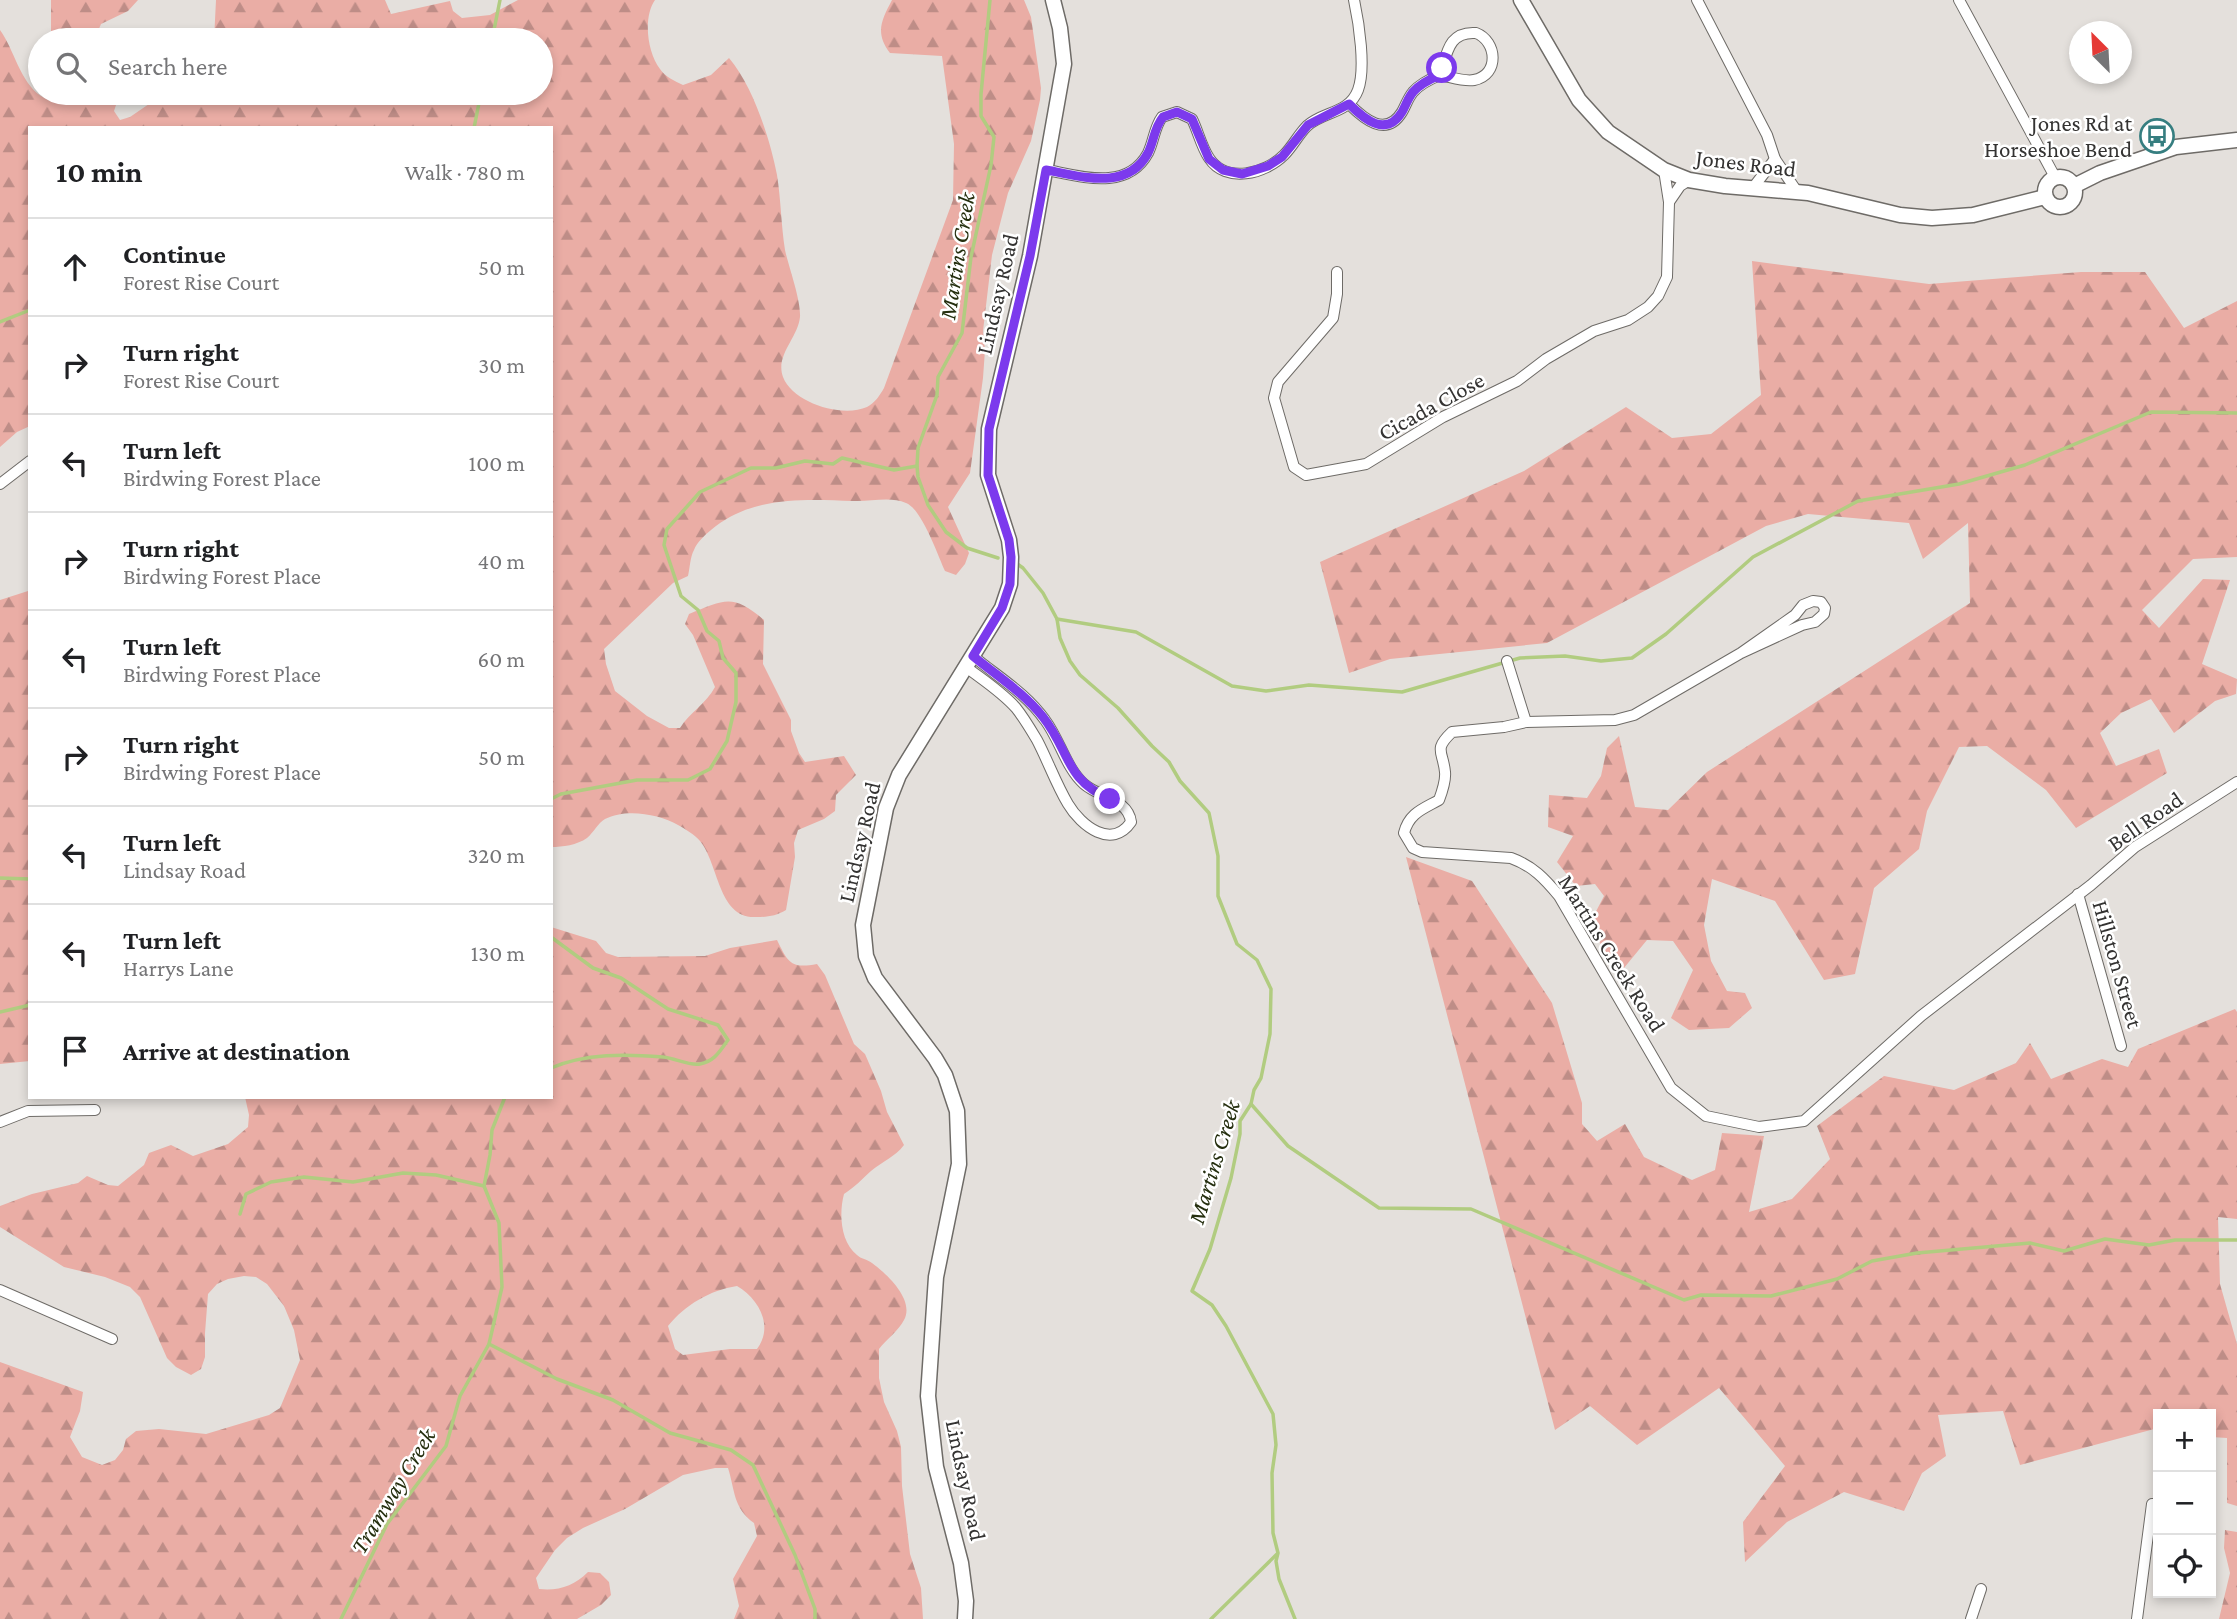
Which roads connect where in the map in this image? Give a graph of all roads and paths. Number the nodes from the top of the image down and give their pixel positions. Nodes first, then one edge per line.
1 (1053, 0) edge
2 (1354, 0) edge
3 (1521, 0) edge
4 (1698, 0) edge
5 (1959, 0) edge
6 (1440, 75) junction
7 (1349, 104) junction
8 (2237, 140) edge
9 (1775, 159) junction
10 (1046, 170) junction
11 (1664, 170) junction
12 (2055, 177) junction
13 (1689, 180) junction
14 (2074, 186) junction
15 (1752, 189) junction
16 (1798, 193) junction
17 (2045, 197) junction
18 (1669, 202) junction
19 (1337, 272) dead end
20 (28, 463) edge
21 (0, 484) edge
22 (1741, 653) junction
23 (1507, 661) dead end
24 (969, 662) junction
25 (1526, 722) junction
26 (2237, 782) edge
27 (2078, 894) junction
28 (2121, 1046) dead end
29 (95, 1111) dead end
30 (0, 1122) edge
31 (0, 1290) edge
32 (112, 1339) dead end
33 (2152, 1504) dead end
34 (1981, 1589) dead end
35 (965, 1619) edge
36 (1971, 1619) edge
37 (2137, 1619) edge

1 - 10 street, Lindsay Road
2 - 7 street
3 - 11 street, Jones Road
4 - 9 street
5 - 12 street
6 - 6 street
6 - 7 street
7 - 10 street
8 - 14 street
9 - 15 street
9 - 16 street
10 - 24 street, Lindsay Road
11 - 13 street, Jones Road
11 - 18 street, Cicada Close
12 - 14 street
12 - 17 street
13 - 15 street, Jones Road
13 - 18 street
14 - 17 street
15 - 16 street, Jones Road
16 - 17 street, Jones Road
18 - 19 street, Cicada Close
20 - 21 street
22 - 22 street, Martins Creek Road
22 - 25 street, Martins Creek Road
23 - 25 street
24 - 24 street
24 - 35 street, Lindsay Road
25 - 27 street, Martins Creek Road
26 - 27 street, Bell Road
27 - 28 street, Hillston Street
29 - 30 street
31 - 32 street
33 - 37 street
34 - 36 street

